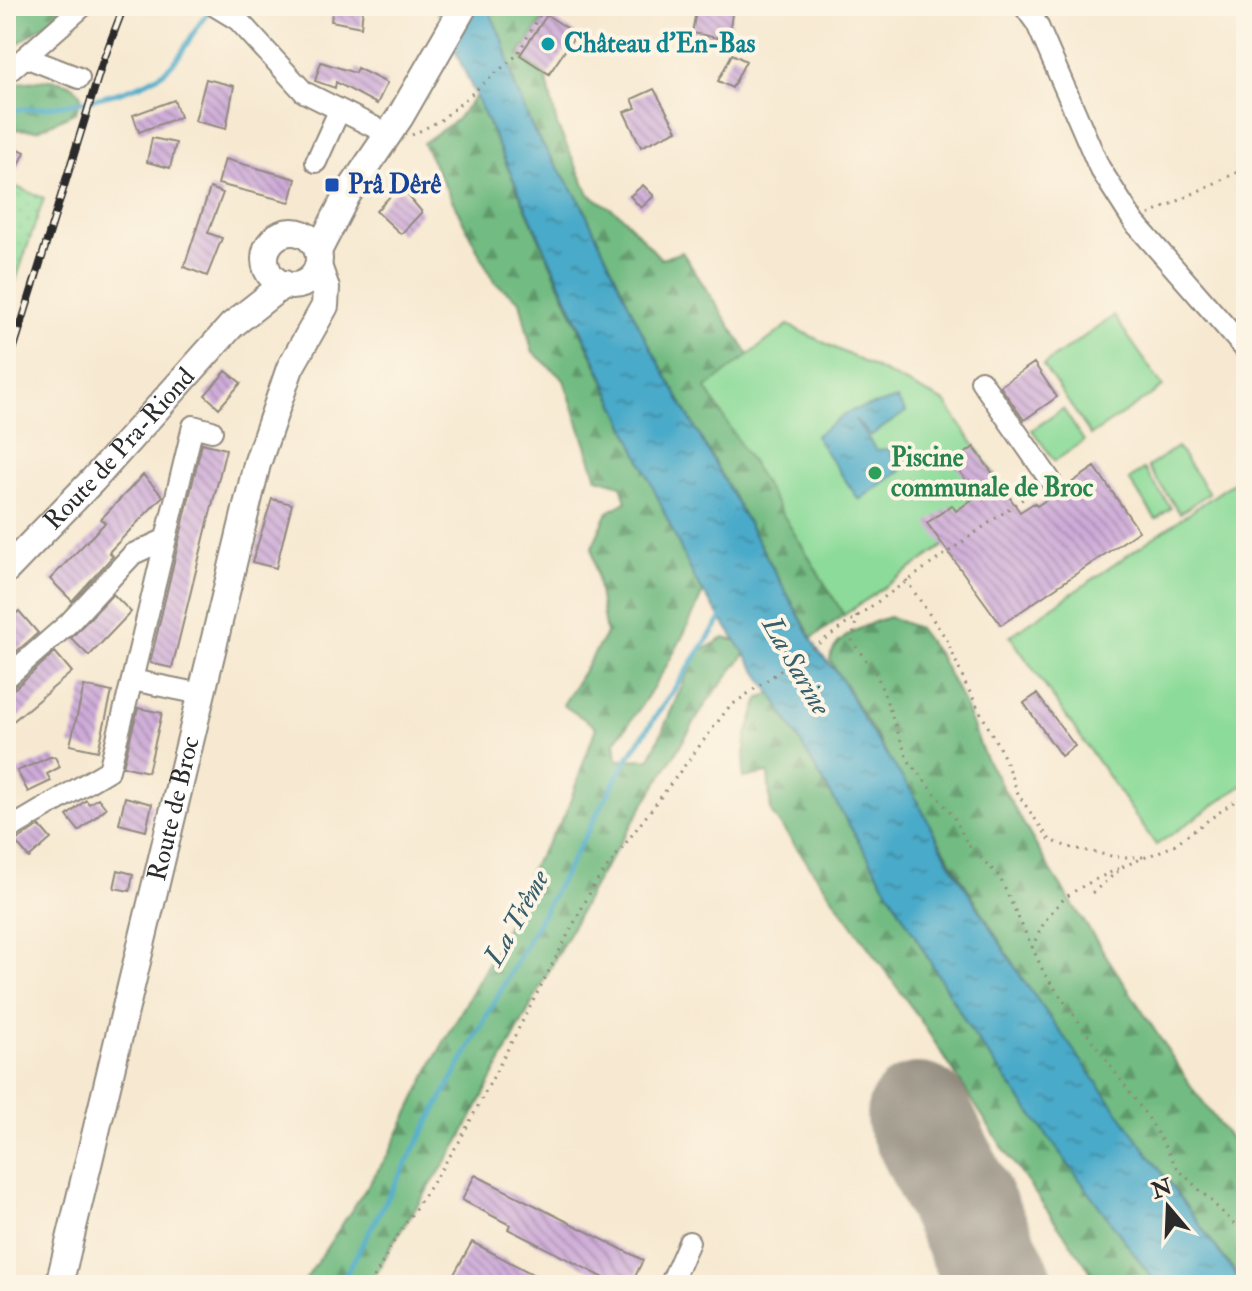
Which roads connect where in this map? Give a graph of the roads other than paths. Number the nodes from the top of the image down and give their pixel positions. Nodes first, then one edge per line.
1 (83, 6) edge
2 (215, 6) edge
3 (464, 6) edge
4 (1024, 6) edge
5 (25, 57) junction
6 (6, 74) edge
7 (79, 78) dead end
8 (339, 111) junction
9 (388, 134) junction
10 (316, 162) dead end
11 (311, 250) junction
12 (266, 264) junction
13 (289, 285) junction
14 (232, 325) junction
15 (305, 336) junction
16 (1246, 350) edge
17 (981, 381) dead end
18 (212, 431) dead end
19 (1050, 480) road end
20 (166, 539) junction
21 (6, 570) edge
22 (6, 678) edge
23 (132, 680) junction
24 (201, 694) junction
25 (6, 831) edge
26 (689, 1242) dead end
27 (59, 1285) edge
28 (670, 1285) edge

1 - 5 street
2 - 8 street
3 - 9 main road, Route de Pra-Riond
4 - 16 street
5 - 6 street
5 - 7 street
8 - 9 street
8 - 10 street
9 - 11 main road, Route de Pra-Riond
11 - 12 main road, Route de Pra-Riond
11 - 13 main road, Route de Pra-Riond
11 - 15 main road, Route de Broc
12 - 13 main road
12 - 14 main road, Route de Pra-Riond
13 - 14 main road, Route de Pra-Riond
13 - 15 main road, Route de Broc
14 - 21 main road, Route de Pra-Riond
15 - 24 main road, Route de Broc
17 - 19 street
18 - 20 street
20 - 22 street
20 - 23 street
23 - 24 street
23 - 25 street
24 - 27 main road, Route de Broc
26 - 28 street

